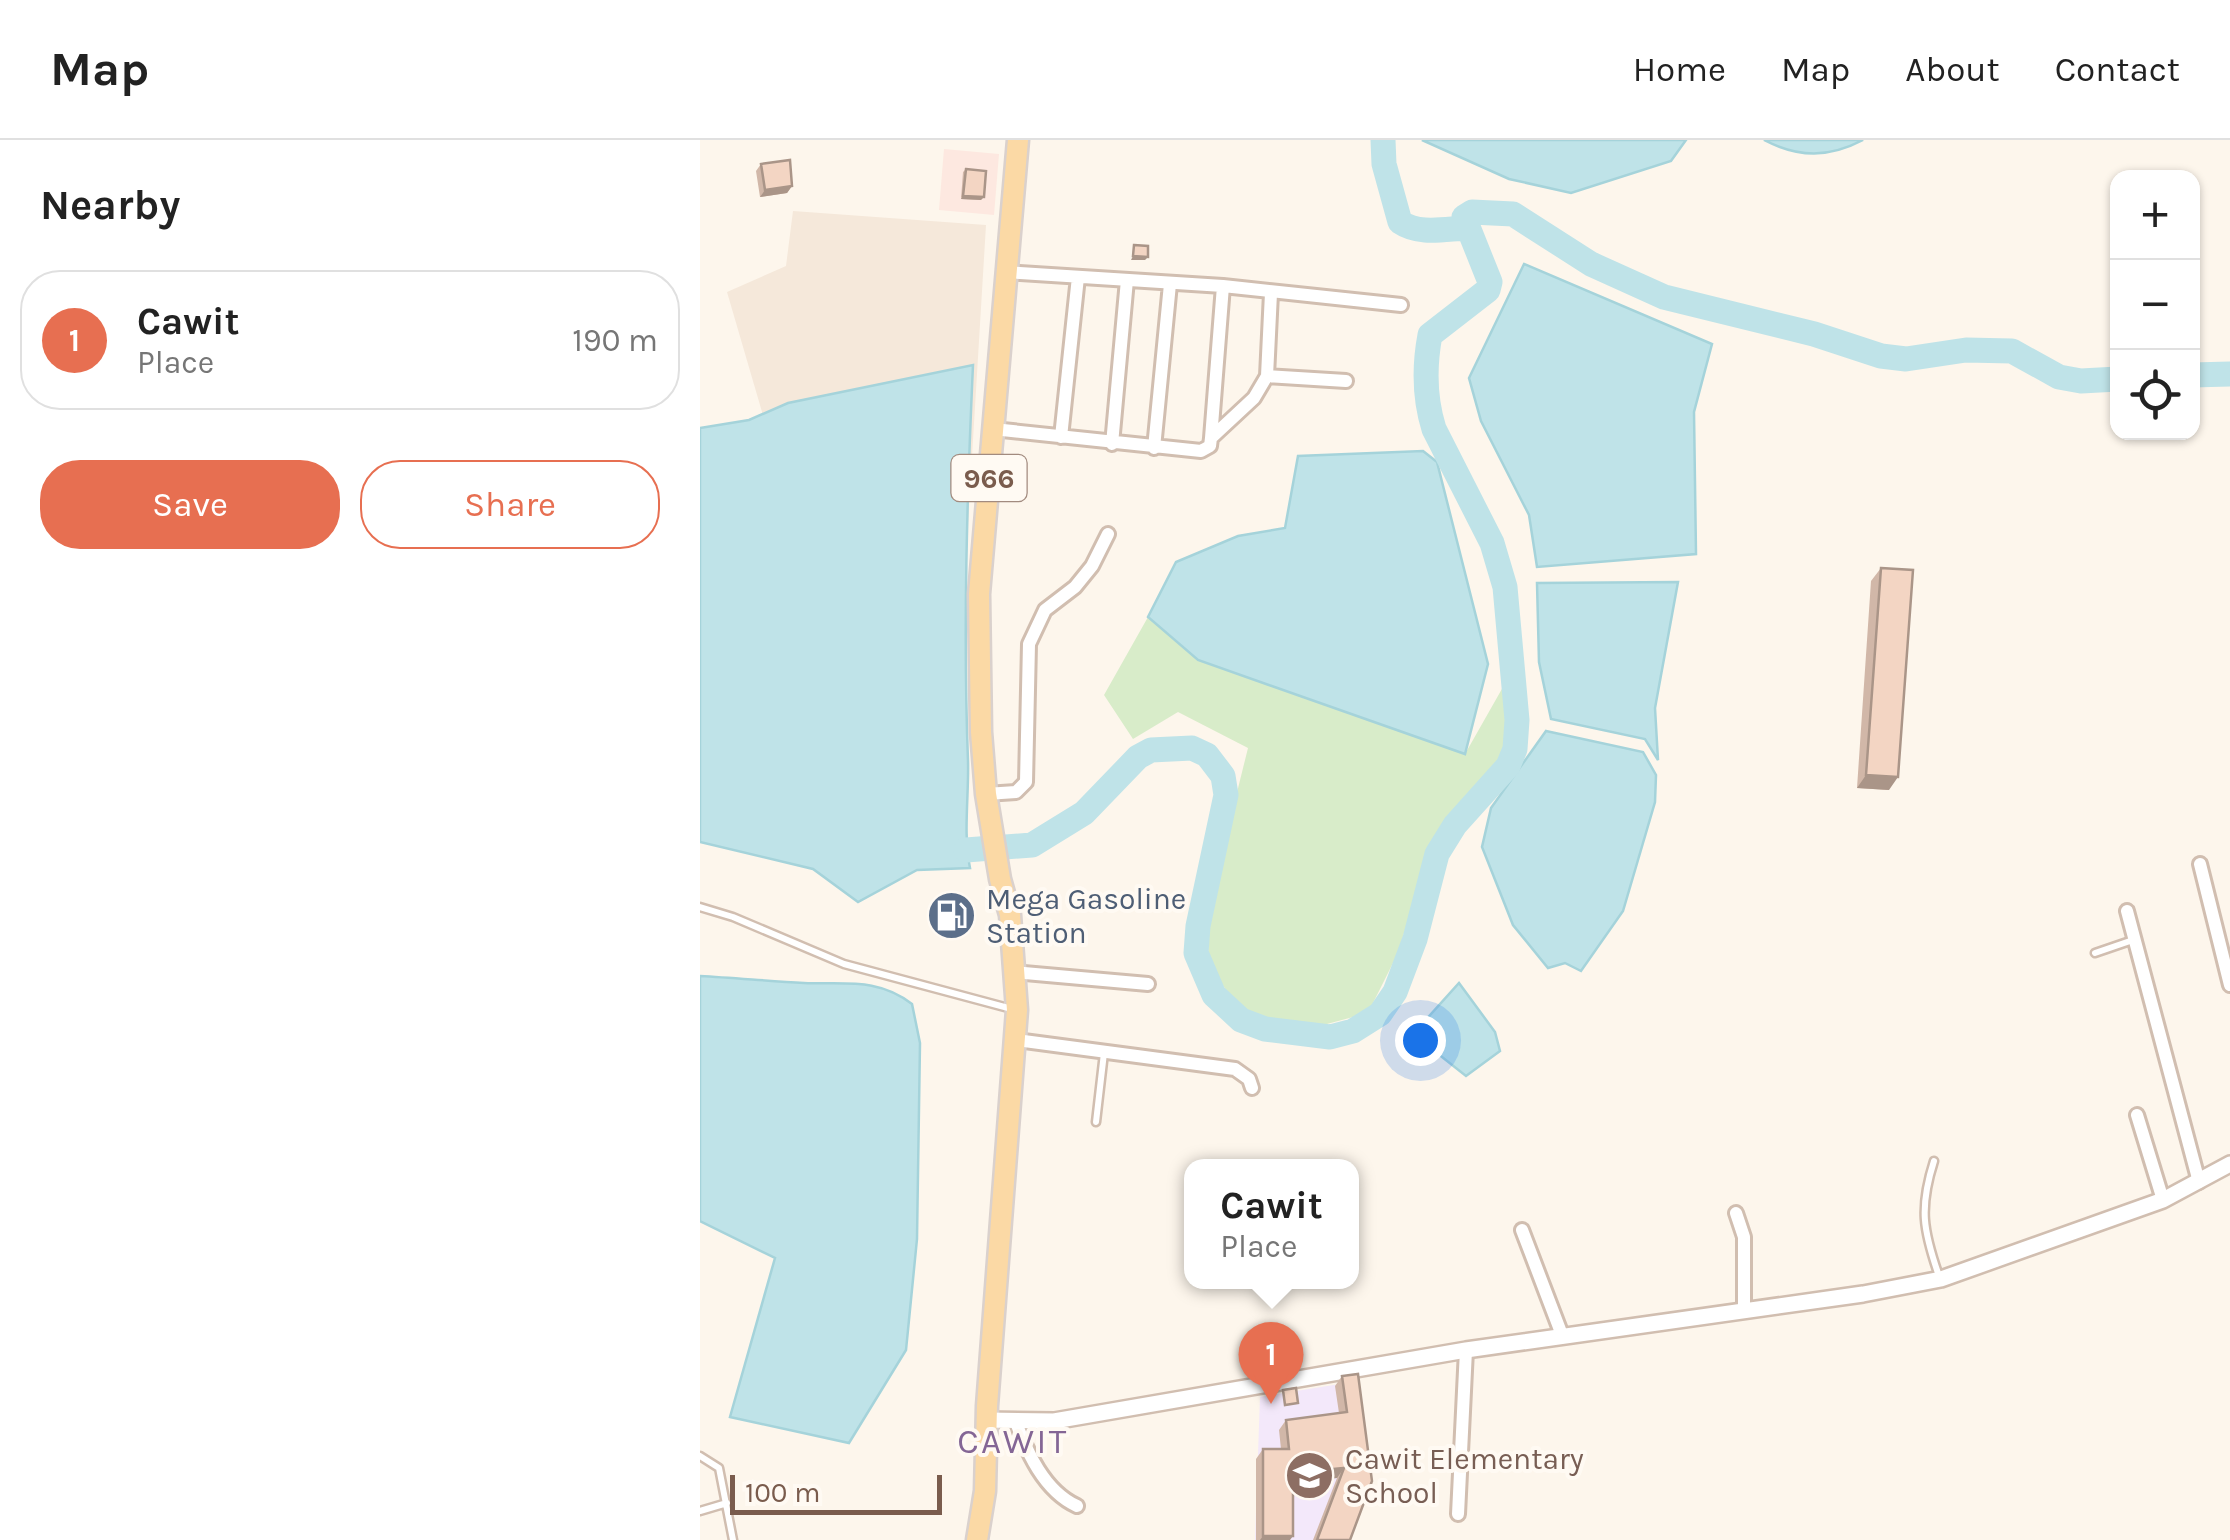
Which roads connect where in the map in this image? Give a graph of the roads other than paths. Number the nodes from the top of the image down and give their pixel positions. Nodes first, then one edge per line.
1 (1018, 140) edge
2 (1006, 272) junction
3 (1078, 277) junction
4 (1127, 280) junction
5 (1170, 284) junction
6 (1223, 286) junction
7 (1272, 294) junction
8 (1401, 305) dead end
9 (1267, 376) junction
10 (1346, 381) dead end
11 (993, 429) junction
12 (1181, 431) dead end
13 (1062, 437) junction
14 (1211, 438) junction
15 (1112, 444) junction
16 (1154, 448) junction
17 (1179, 450) junction
18 (1108, 534) dead end
19 (986, 794) junction
20 (2200, 864) dead end
21 (700, 906) edge
22 (2127, 911) dead end
23 (2134, 939) junction
24 (2095, 953) dead end
25 (1014, 972) junction
26 (1148, 984) dead end
27 (2230, 985) edge
28 (1017, 1010) junction
29 (1016, 1040) junction
30 (1104, 1052) junction
31 (1252, 1088) dead end
32 (2137, 1115) dead end
33 (1096, 1122) dead end
34 (1934, 1161) dead end
35 (2230, 1164) edge
36 (2199, 1182) junction
37 (2162, 1200) junction
38 (1736, 1213) dead end
39 (1522, 1230) dead end
40 (1940, 1279) junction
41 (1744, 1310) junction
42 (1562, 1335) junction
43 (1466, 1350) junction
44 (986, 1420) junction
45 (1015, 1420) junction
46 (700, 1456) edge
47 (726, 1503) junction
48 (1077, 1506) dead end
49 (700, 1511) edge
50 (1458, 1514) dead end
51 (733, 1540) edge
52 (977, 1540) edge

1 - 2 main road, 966
2 - 3 street
2 - 11 main road, 966
3 - 4 street
3 - 13 street
4 - 5 street
4 - 15 street
5 - 6 street
5 - 16 street
6 - 7 street
6 - 14 street
7 - 8 street
7 - 9 street
9 - 10 street
9 - 14 street
11 - 13 street
11 - 19 main road, 966
12 - 17 street
13 - 15 street
14 - 17 street
15 - 16 street
16 - 17 street
18 - 19 street
19 - 25 main road, 966
20 - 27 street
21 - 28 lane
22 - 23 street
23 - 24 lane
23 - 36 street
25 - 26 street
25 - 28 main road, 966
28 - 29 main road, 966
29 - 30 street
29 - 44 main road, 966
30 - 31 street
30 - 33 lane
32 - 37 street
34 - 40 lane
35 - 36 street
36 - 37 street
37 - 40 street
38 - 41 street
39 - 42 street
40 - 41 street
41 - 42 street
42 - 43 street
43 - 45 street
43 - 50 street
44 - 45 street
44 - 52 main road, 966
45 - 48 street
46 - 47 lane
47 - 49 lane
47 - 51 lane

